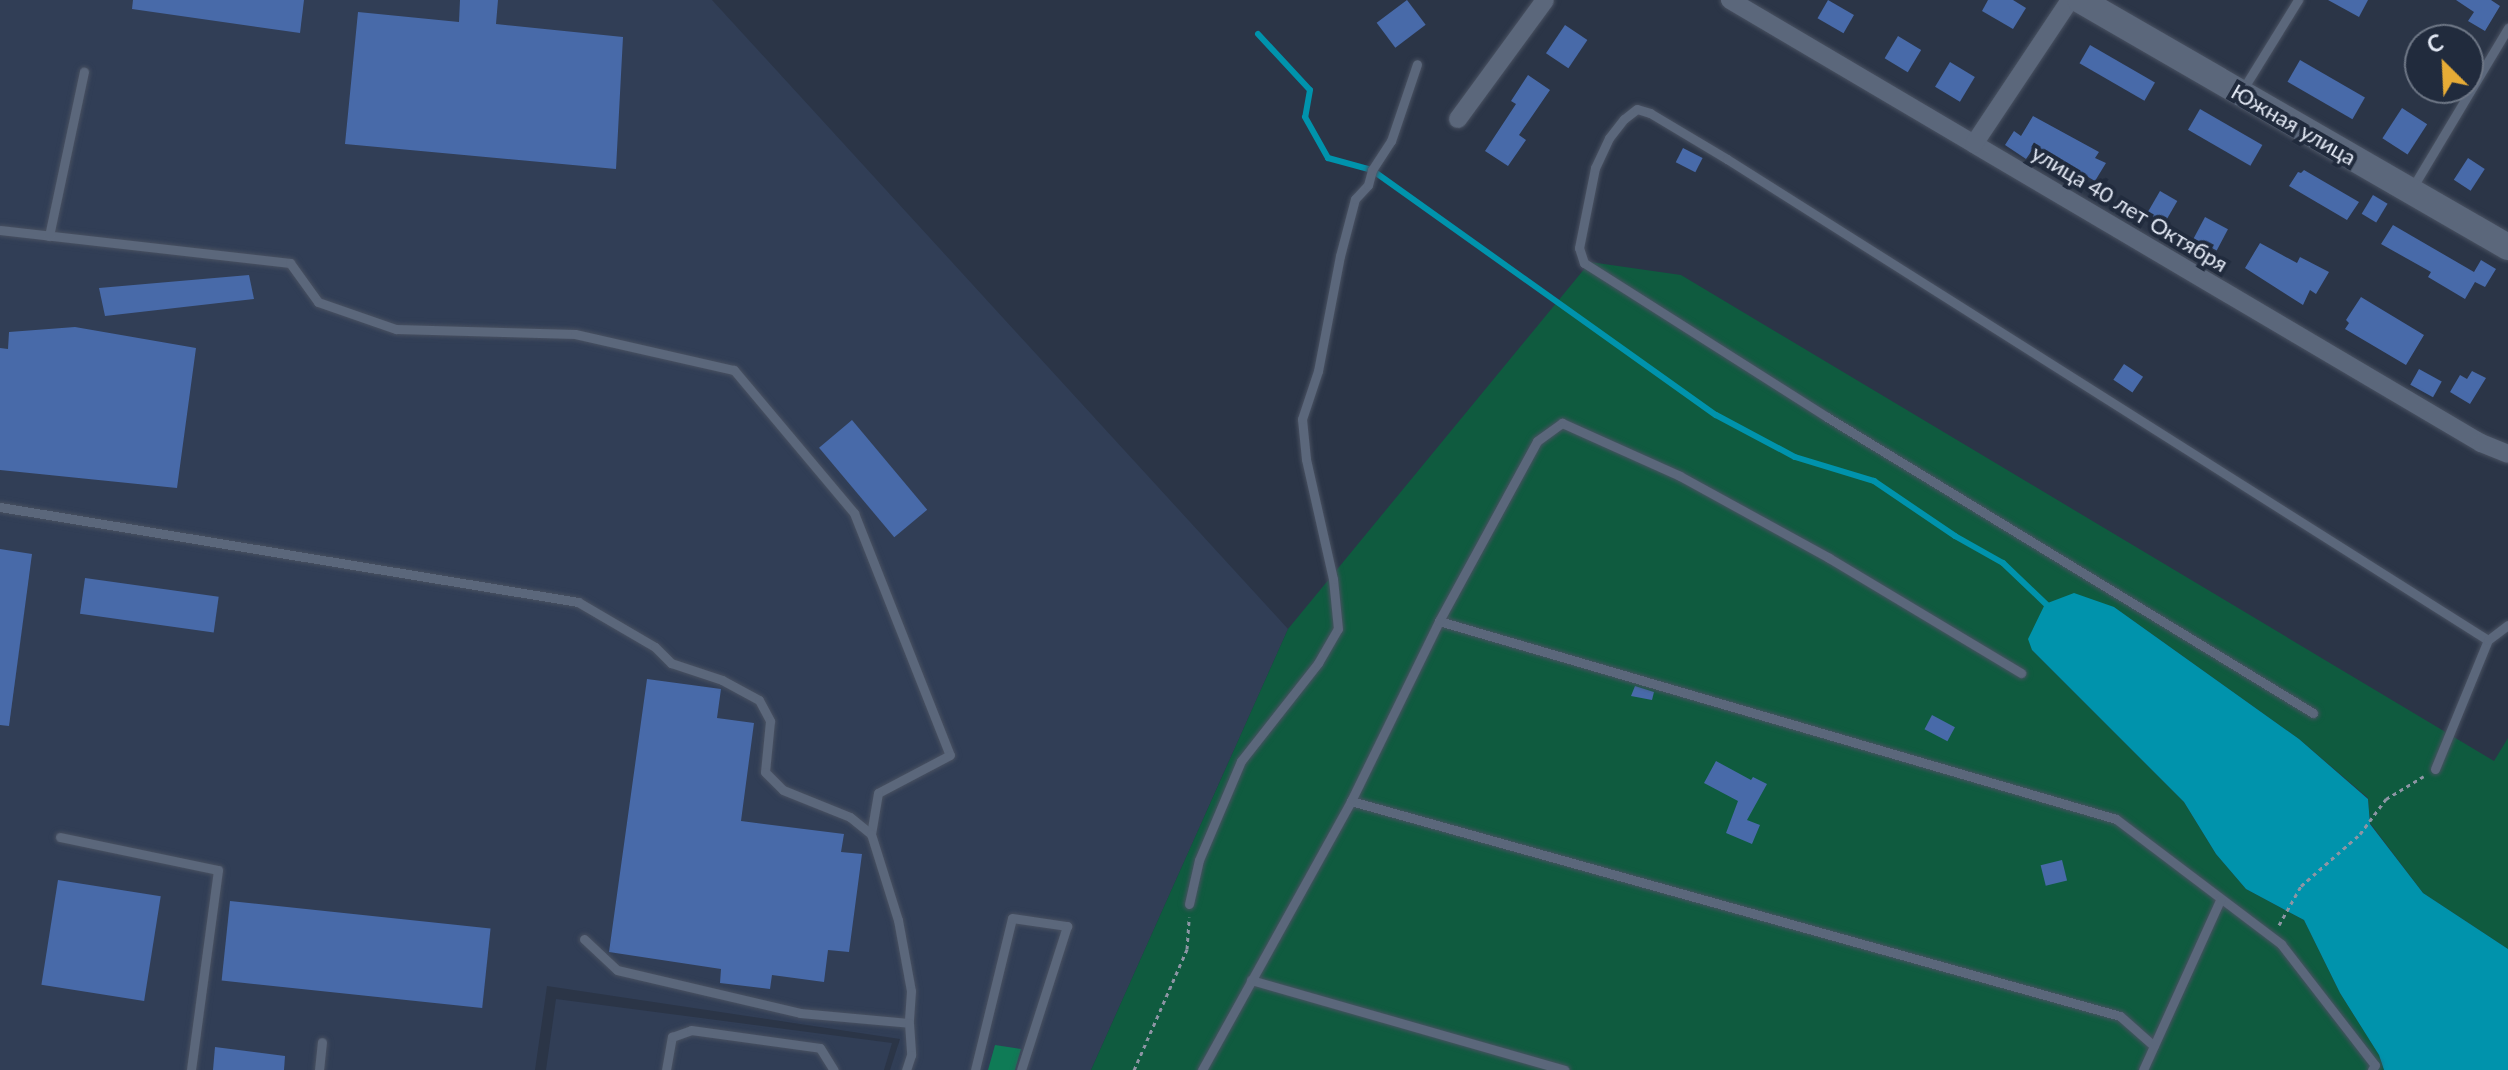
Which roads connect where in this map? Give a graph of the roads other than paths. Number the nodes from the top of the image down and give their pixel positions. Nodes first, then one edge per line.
1 (1545, 0) edge
2 (1730, 0) edge
3 (2070, 0) edge
4 (2080, 0) edge
5 (2298, 0) edge
6 (2508, 28) edge
7 (1417, 64) dead end
8 (84, 72) dead end
9 (2240, 93) junction
10 (1458, 119) dead end
11 (1974, 144) junction
12 (2410, 191) junction
13 (0, 230) edge
14 (49, 236) junction
15 (2508, 247) edge
16 (2508, 454) edge
17 (0, 507) edge
18 (1439, 621) junction
19 (2508, 625) edge
20 (2488, 640) junction
21 (2021, 673) dead end
22 (2313, 713) dead end
23 (2435, 769) road end
24 (1351, 801) junction
25 (871, 834) junction
26 (60, 837) dead end
27 (2220, 900) junction
28 (1189, 904) road end
29 (584, 939) dead end
30 (1251, 980) junction
31 (909, 1023) junction
32 (322, 1042) dead end
33 (2154, 1046) junction
34 (191, 1070) edge
35 (319, 1070) edge
36 (666, 1070) edge
37 (834, 1070) edge
38 (906, 1070) edge
39 (975, 1070) edge
40 (1021, 1070) edge
41 (1202, 1070) edge
42 (1564, 1070) edge
43 (2143, 1070) edge
44 (2372, 1070) edge

1 - 10 street
2 - 11 street, улица 40 лет Октября
3 - 11 street
4 - 9 street, Южная улица
5 - 9 lane
6 - 12 lane
7 - 28 lane
8 - 14 lane
9 - 12 street, Южная улица
11 - 16 street, улица 40 лет Октября
12 - 15 street, Южная улица
13 - 14 lane
14 - 25 lane
17 - 25 lane
18 - 21 lane
18 - 24 lane
18 - 27 lane
19 - 20 lane
20 - 22 lane
20 - 23 lane
24 - 30 lane
24 - 33 lane
25 - 31 lane
26 - 34 lane
27 - 33 lane
27 - 44 lane
29 - 31 lane
30 - 41 lane
30 - 42 lane
31 - 38 lane
32 - 35 lane
33 - 43 lane
36 - 37 lane
39 - 40 lane

